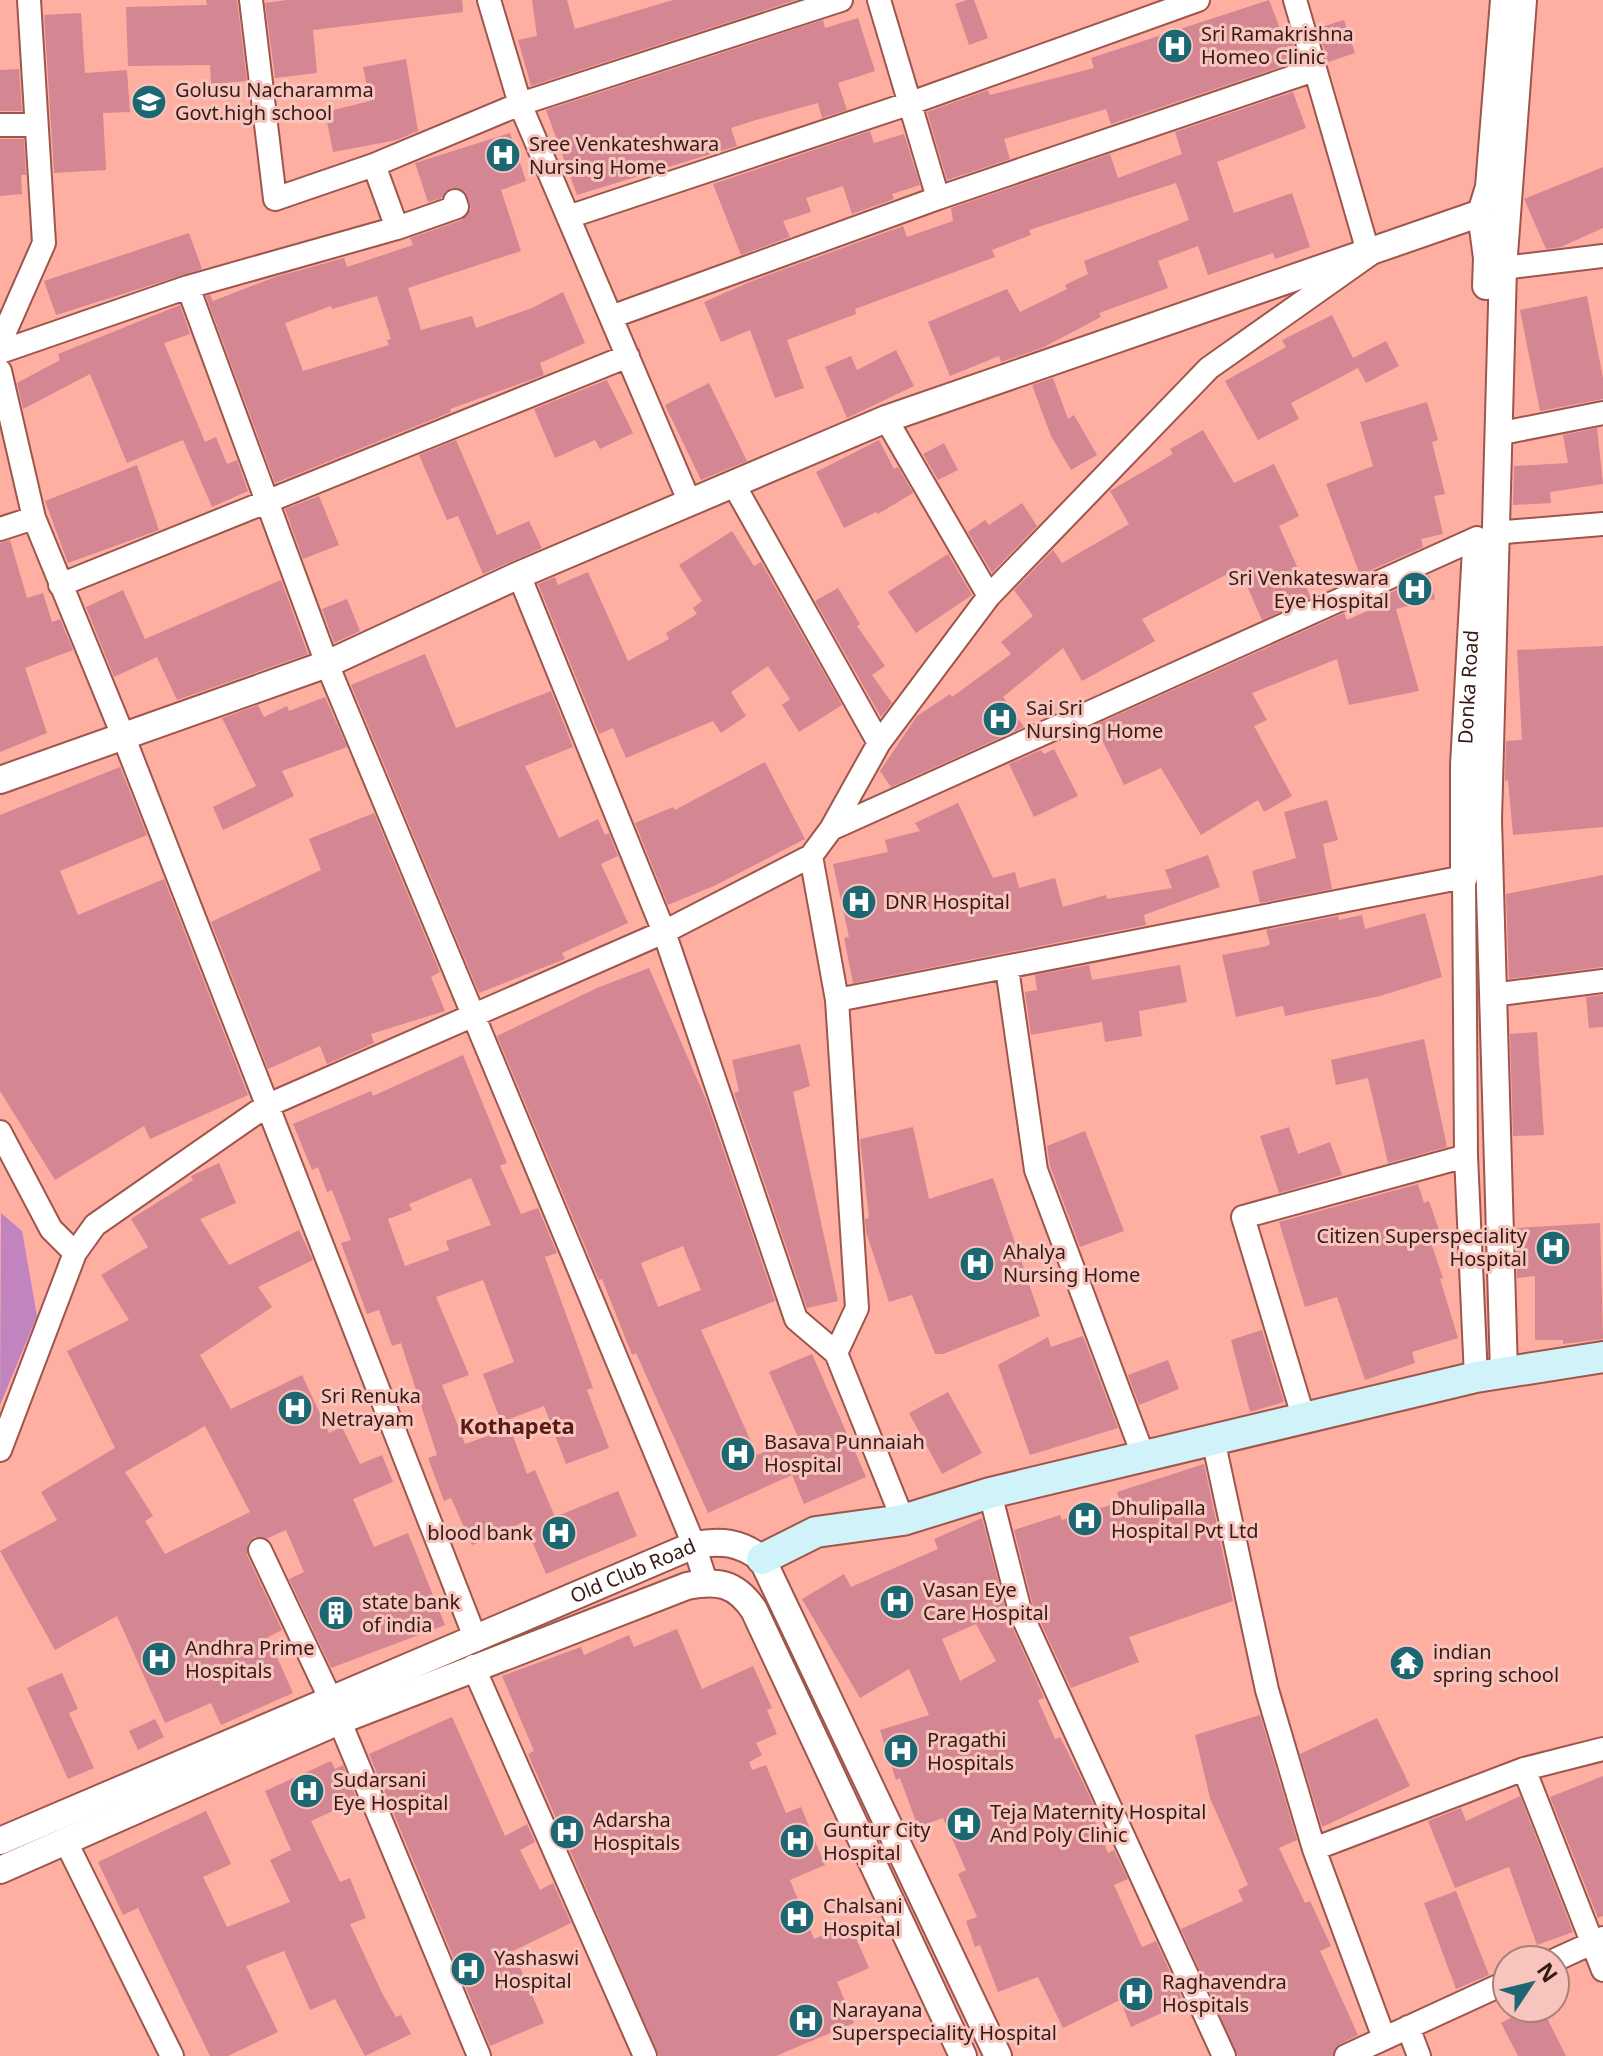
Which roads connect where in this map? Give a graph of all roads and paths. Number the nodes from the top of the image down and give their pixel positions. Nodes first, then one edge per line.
1 (29, 0) edge
2 (251, 0) edge
3 (489, 0) edge
4 (841, 0) edge
5 (879, 0) edge
6 (1198, 0) edge
7 (1295, 0) edge
8 (1504, 0) edge
9 (1523, 0) edge
10 (1314, 70) junction
11 (520, 104) junction
12 (908, 104) junction
13 (0, 125) edge
14 (36, 125) junction
15 (374, 165) junction
16 (938, 198) junction
17 (455, 201) dead end
18 (1481, 213) junction
19 (568, 217) junction
20 (397, 228) junction
21 (1369, 255) junction
22 (1603, 256) edge
23 (1503, 268) junction
24 (188, 287) junction
25 (611, 317) junction
26 (0, 343) edge
27 (0, 352) edge
28 (628, 356) junction
29 (0, 371) edge
30 (1603, 413) edge
31 (886, 419) junction
32 (1497, 434) junction
33 (734, 485) junction
34 (268, 503) junction
35 (690, 503) junction
36 (34, 518) junction
37 (1603, 524) edge
38 (0, 529) edge
39 (1485, 535) junction
40 (519, 575) junction
41 (60, 585) junction
42 (989, 596) junction
43 (327, 664) junction
44 (124, 738) junction
45 (879, 743) junction
46 (0, 780) edge
47 (831, 829) junction
48 (811, 856) junction
49 (1464, 877) junction
50 (664, 932) junction
51 (1007, 968) junction
52 (1603, 981) edge
53 (1492, 995) junction
54 (837, 1000) junction
55 (475, 1016) junction
56 (266, 1106) junction
57 (0, 1132) edge
58 (1466, 1156) junction
59 (75, 1253) junction
60 (836, 1353) junction
61 (1603, 1357) edge
62 (1490, 1375) junction
63 (1303, 1416) junction
64 (1213, 1439) junction
65 (0, 1450) edge
66 (1143, 1455) junction
67 (990, 1493) junction
68 (903, 1520) junction
69 (694, 1545) junction
70 (260, 1550) dead end
71 (762, 1559) junction
72 (706, 1582) junction
73 (474, 1653) junction
74 (334, 1710) junction
75 (1603, 1749) edge
76 (1524, 1769) junction
77 (65, 1840) junction
78 (0, 1841) edge
79 (1314, 1849) junction
80 (0, 1870) edge
81 (1597, 1941) edge
82 (1571, 1953) edge
83 (1603, 1970) edge
84 (1491, 1989) edge
85 (1408, 2027) junction
86 (1384, 2038) junction
87 (172, 2056) edge
88 (479, 2056) edge
89 (645, 2056) edge
90 (963, 2056) edge
91 (998, 2056) edge
92 (1224, 2056) edge
93 (1346, 2056) edge
94 (1419, 2056) edge

1 - 14 street
2 - 15 street
3 - 11 street
4 - 11 street
5 - 12 street
6 - 12 street
7 - 10 street
8 - 18 street, Donka Road
9 - 23 street, Donka Road
10 - 16 street
10 - 21 street
11 - 15 street
11 - 19 street
12 - 16 street
12 - 19 street
13 - 14 street
14 - 26 street
15 - 20 street
16 - 25 street
17 - 20 street
18 - 21 street
18 - 39 street, Donka Road
19 - 25 street
20 - 24 street
21 - 31 street
21 - 42 street
22 - 23 street
23 - 32 street, Donka Road
24 - 27 street
24 - 34 street
25 - 28 street
28 - 34 street
28 - 35 street
29 - 36 street
30 - 32 street
31 - 33 street
31 - 42 street
32 - 39 street, Donka Road
33 - 35 street
33 - 45 street
34 - 41 street
34 - 43 street
35 - 40 street
36 - 38 street
36 - 41 street
37 - 39 street
39 - 47 street
39 - 49 street, Donka Road
39 - 53 street, Donka Road
40 - 43 street
40 - 50 street
41 - 44 street
42 - 45 street
43 - 44 street
43 - 55 street
44 - 46 street
44 - 56 street
45 - 47 street
47 - 48 street
48 - 50 street
48 - 54 street
49 - 51 street
49 - 58 street, Donka Road
50 - 55 street
50 - 60 street
51 - 54 street
51 - 66 street
52 - 53 street
53 - 62 street, Donka Road
54 - 60 street
55 - 56 street
55 - 69 street
56 - 59 street
56 - 73 street
57 - 59 street
58 - 62 street, Donka Road
58 - 63 street
59 - 65 street
60 - 68 street
61 - 62 main road
62 - 63 main road
63 - 64 main road
64 - 66 main road
64 - 79 street
66 - 67 main road
67 - 68 main road
67 - 92 street
68 - 71 main road
69 - 71 street, Old Club Road
69 - 72 street
69 - 73 street, Old Club Road
70 - 74 street
71 - 91 street
72 - 73 street, Old Club Road
72 - 90 street, Old Club Road
73 - 74 street, Old Club Road
73 - 89 street
74 - 77 street, Old Club Road
74 - 78 street, Old Club Road
74 - 88 street
75 - 76 street
76 - 79 street
76 - 81 street
77 - 80 street, Old Club Road
77 - 87 street
79 - 86 street
81 - 82 street
81 - 83 street
84 - 85 street
85 - 86 street
85 - 94 street
86 - 93 street

